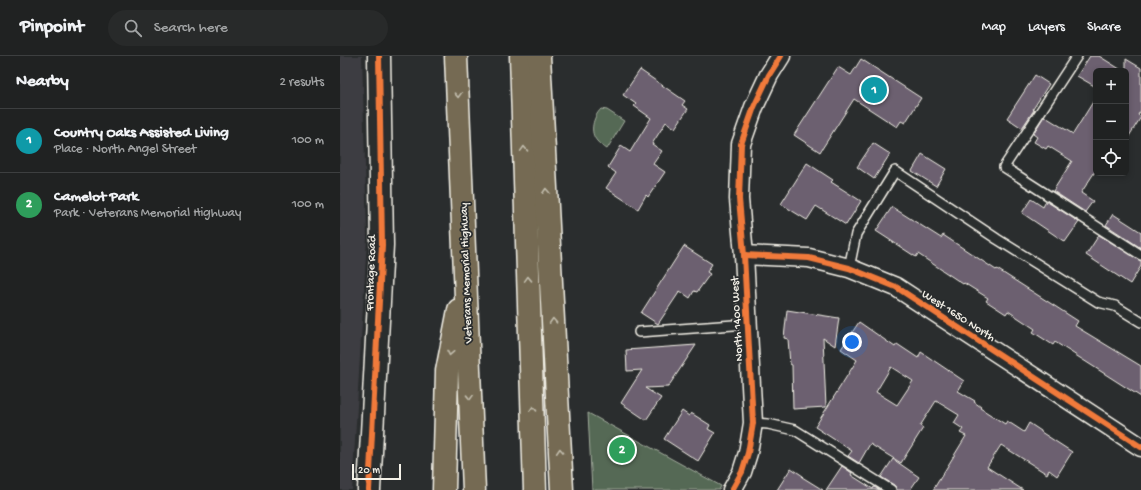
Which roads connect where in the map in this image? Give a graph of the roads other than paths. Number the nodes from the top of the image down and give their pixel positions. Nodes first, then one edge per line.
1 (379, 56) edge
2 (456, 56) edge
3 (521, 56) edge
4 (539, 56) edge
5 (781, 56) edge
6 (1076, 56) edge
7 (744, 255) junction
8 (1141, 255) edge
9 (849, 268) junction
10 (466, 274) junction
11 (1141, 322) edge
12 (747, 324) junction
13 (639, 332) dead end
14 (752, 422) junction
15 (1141, 447) edge
16 (369, 490) edge
17 (444, 490) edge
18 (474, 490) edge
19 (535, 490) edge
20 (562, 490) edge
21 (732, 490) edge
22 (891, 490) edge

1 - 16 street, Frontage Road
2 -> 10 highway, Veterans Memorial Highway
19 -> 3 highway
20 -> 4 highway
5 - 7 street, North 1400 West
6 - 8 lane
7 - 9 street, West 1650 North
7 - 12 street, North 1400 West
9 - 11 lane
9 - 15 street, West 1650 North
10 -> 17 highway
10 -> 18 highway, Veterans Memorial Highway
12 - 13 lane
12 - 14 street, North 1400 West
14 - 21 street, North 1400 West
14 - 22 lane

